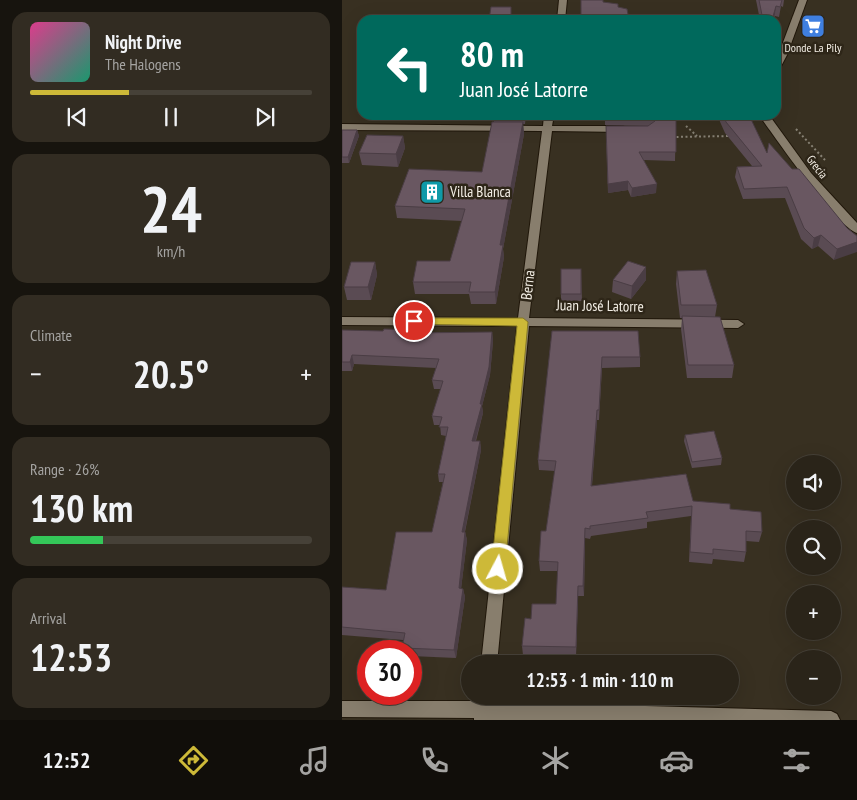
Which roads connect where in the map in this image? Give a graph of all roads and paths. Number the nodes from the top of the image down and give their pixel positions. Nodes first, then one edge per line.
1 (562, 0) edge
2 (803, 0) edge
3 (561, 15) edge
4 (781, 59) edge
5 (548, 120) edge
6 (768, 120) edge
7 (790, 123) dead end
8 (686, 126) dead end
9 (342, 127) edge
10 (547, 128) junction
11 (631, 130) edge
12 (697, 136) junction
13 (734, 136) edge
14 (668, 137) edge
15 (824, 160) dead end
16 (856, 230) edge
17 (342, 321) edge
18 (523, 322) junction
19 (738, 324) dead end
20 (490, 655) edge
21 (342, 709) edge
22 (484, 709) edge
23 (832, 720) edge

1 - 3 street
2 - 4 street
5 - 10 street, Berna
6 - 16 street, Grecia
7 - 15 path
8 - 12 path
9 - 10 street
10 - 11 street
10 - 18 street, Berna
12 - 13 path
12 - 14 path
17 - 18 street, Juan José Latorre
18 - 19 street, Juan José Latorre
18 - 20 street, Berna
21 - 22 street
22 - 23 street

